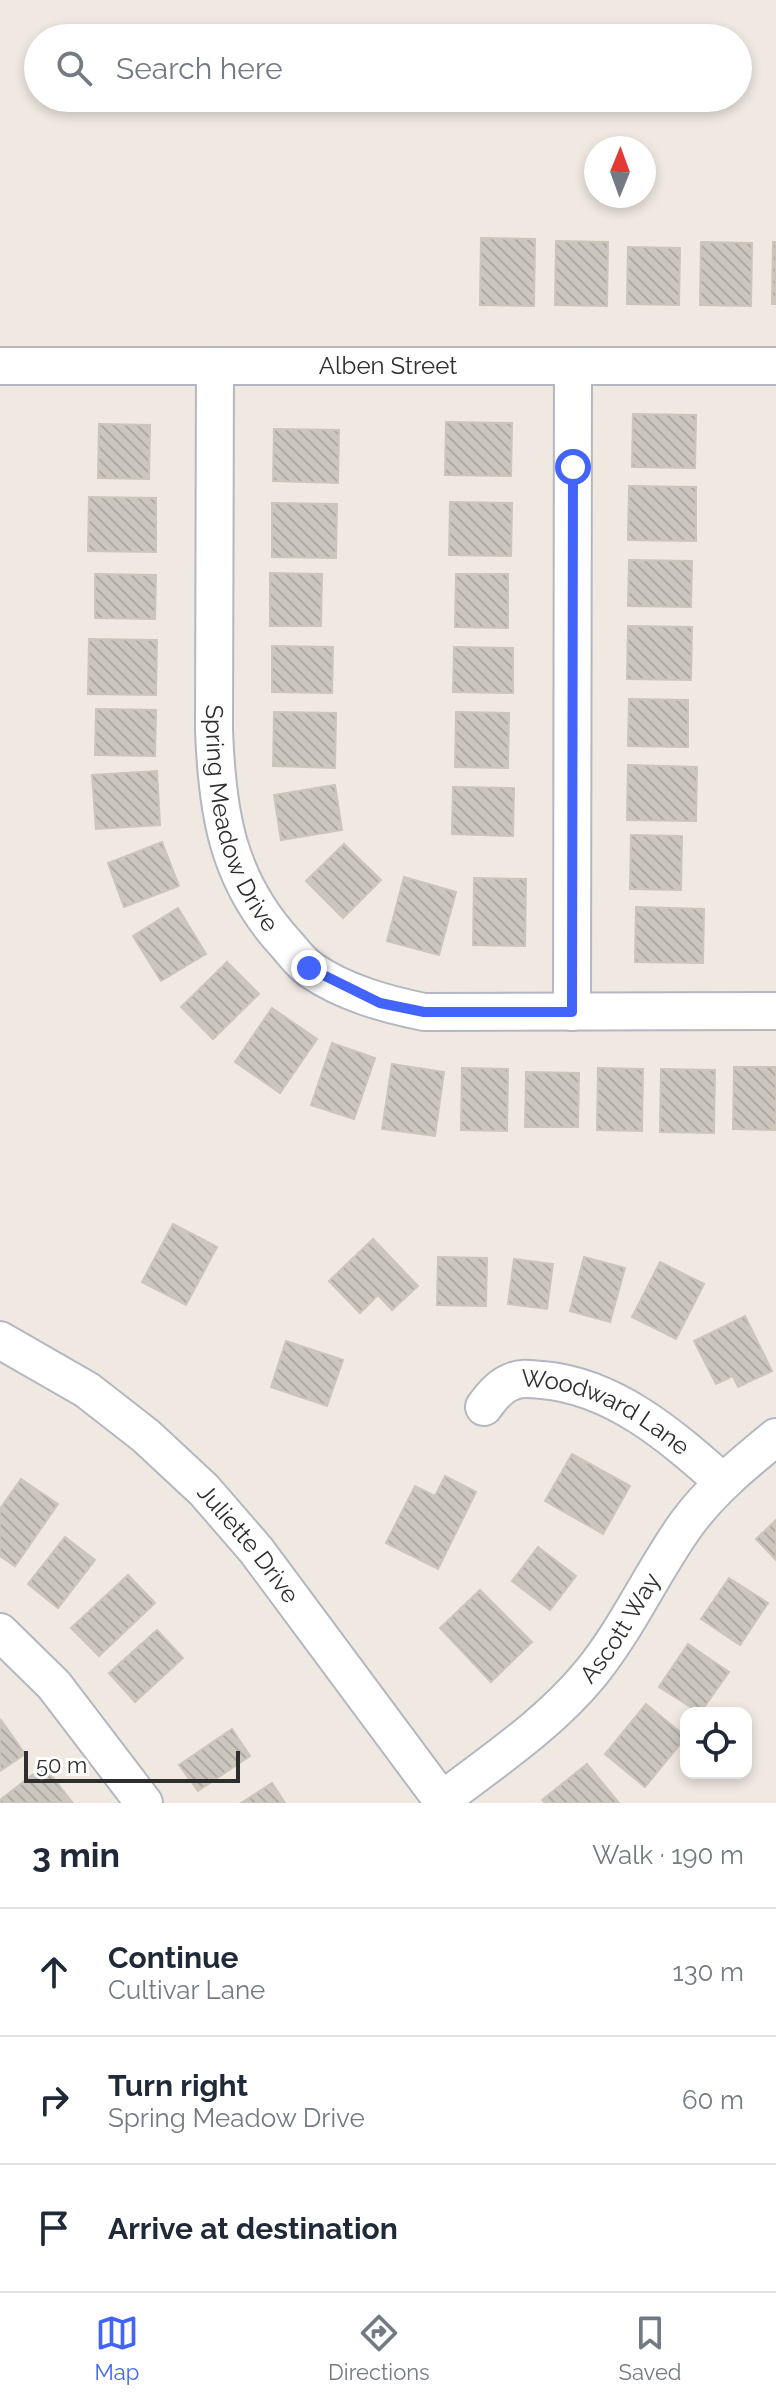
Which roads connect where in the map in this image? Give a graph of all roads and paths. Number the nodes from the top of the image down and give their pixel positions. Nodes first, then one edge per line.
1 (0, 366) edge
2 (776, 366) edge
3 (215, 367) junction
4 (573, 367) junction
5 (776, 1011) edge
6 (572, 1012) junction
7 (0, 1340) edge
8 (484, 1407) dead end
9 (776, 1437) edge
10 (723, 1482) junction
11 (0, 1632) edge
12 (443, 1802) edge
13 (144, 1803) edge

1 - 3 street, Alben Street
2 - 4 street, Alben Street
3 - 4 street, Alben Street
3 - 6 street, Spring Meadow Drive
4 - 6 street
5 - 6 street, Spring Meadow Drive
7 - 12 street, Juliette Drive
8 - 10 street, Woodward Lane
9 - 10 street, Ascott Way
10 - 12 street, Ascott Way
11 - 13 street

